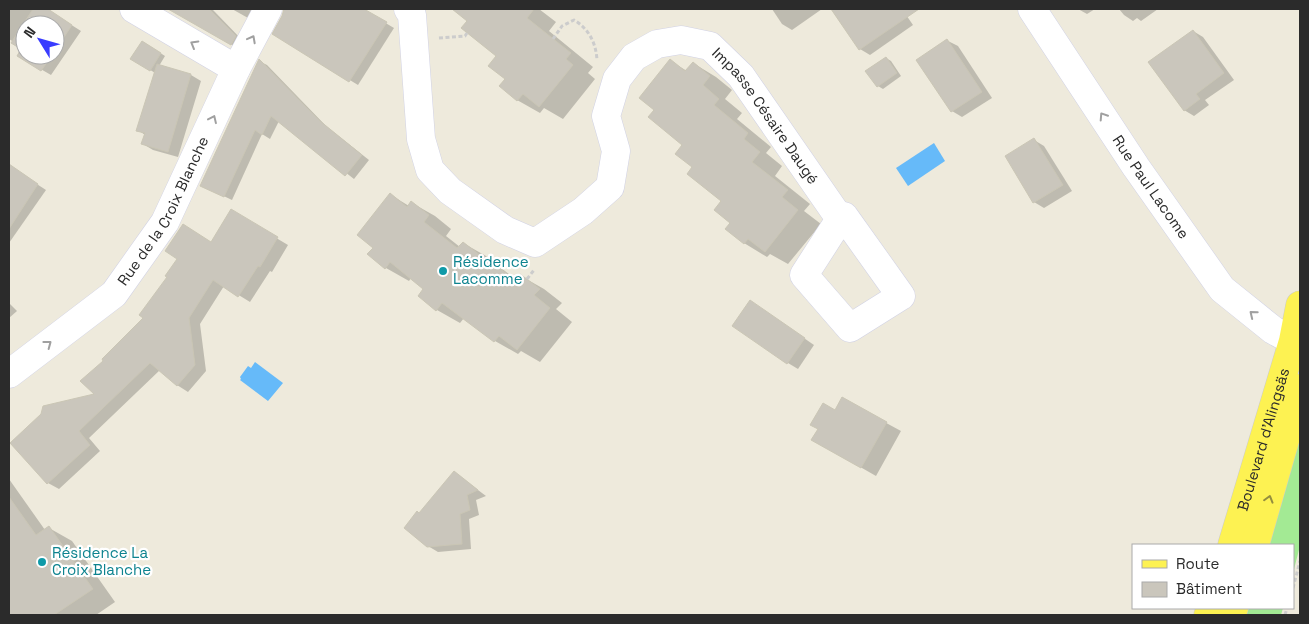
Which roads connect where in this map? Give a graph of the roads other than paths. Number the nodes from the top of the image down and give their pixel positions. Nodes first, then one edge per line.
1 (134, 9) edge
2 (268, 9) edge
3 (408, 9) edge
4 (1032, 9) edge
5 (236, 68) junction
6 (840, 219) dead end
7 (1300, 305) edge
8 (1293, 341) junction
9 (9, 374) edge
10 (1300, 388) edge
11 (1232, 544) edge
12 (1255, 544) edge

5 -> 1 street
5 -> 2 street, Rue de la Croix Blanche
3 - 6 street, Impasse Césaire Daugé
8 -> 4 street, Rue Paul Lacome
9 -> 5 street, Rue de la Croix Blanche
7 - 8 main road, Boulevard d'Alingsäs
8 - 11 main road, Boulevard d'Alingsäs
12 -> 10 main road, Boulevard d'Alingsäs

